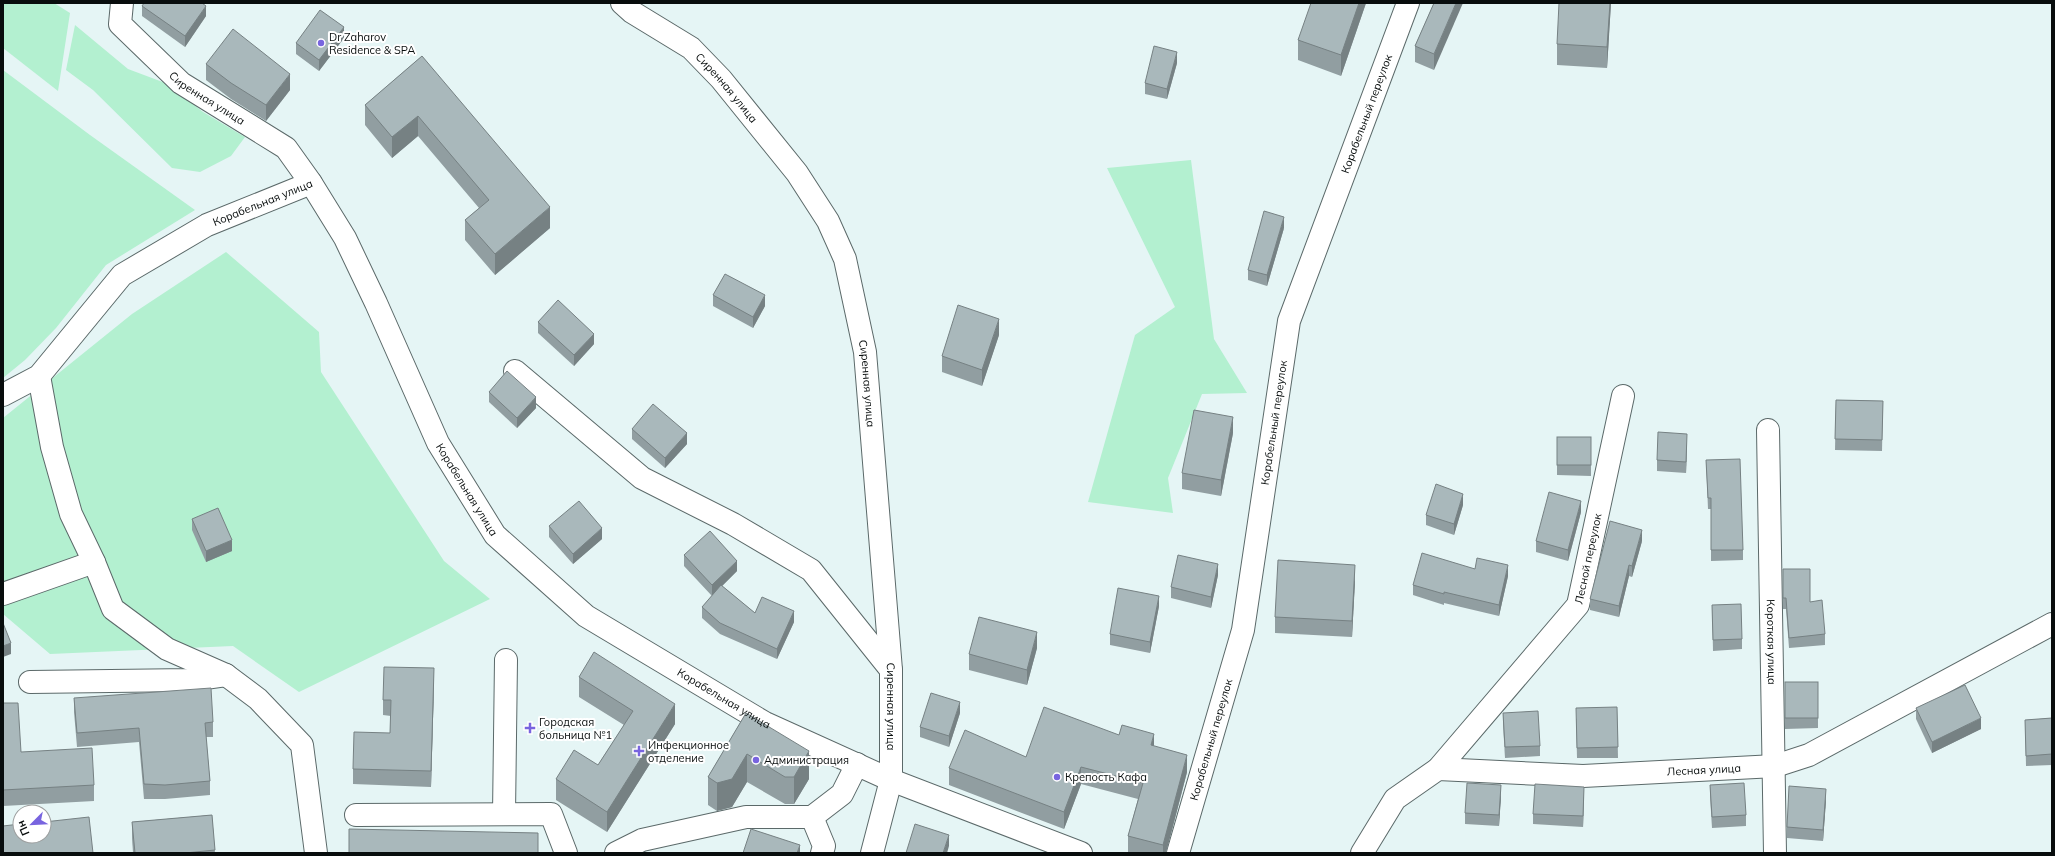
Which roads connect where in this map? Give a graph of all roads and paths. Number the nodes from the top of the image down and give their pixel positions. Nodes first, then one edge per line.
1 (122, 3) edge
2 (622, 3) edge
3 (1408, 3) edge
4 (311, 183) junction
5 (515, 371) dead end
6 (39, 376) junction
7 (3, 395) edge
8 (1623, 396) dead end
9 (1768, 430) dead end
10 (94, 562) junction
11 (3, 594) edge
12 (2052, 624) edge
13 (506, 660) dead end
14 (891, 670) junction
15 (226, 675) junction
16 (30, 682) dead end
17 (857, 764) junction
18 (1775, 766) junction
19 (1438, 769) junction
20 (891, 780) junction
21 (504, 814) junction
22 (356, 815) dead end
23 (812, 817) junction
24 (664, 844) edge
25 (316, 853) edge
26 (566, 853) edge
27 (616, 853) edge
28 (822, 853) edge
29 (872, 853) edge
30 (1081, 853) edge
31 (1178, 853) edge
32 (1362, 853) edge
33 (1775, 853) edge

1 - 4 street, Сиренная улица
2 - 14 street, Сиренная улица
3 - 31 street, Корабельный переулок
4 - 6 street, Корабельная улица
4 - 17 street, Корабельная улица
5 - 14 street
6 - 7 street, Корабельная улица
6 - 10 street
8 - 19 street, Лесной переулок
9 - 18 street, Короткая улица
10 - 11 street
10 - 15 street
12 - 18 street, Лесная улица
13 - 21 street
14 - 20 street, Сиренная улица
15 - 16 street
15 - 25 street
17 - 20 street, Корабельная улица
17 - 23 street
18 - 19 street, Лесная улица
18 - 33 street, Короткая улица
19 - 32 street
20 - 29 street, Сиренная улица
20 - 30 street, Корабельная улица
21 - 22 street
21 - 26 street
23 - 24 street
23 - 28 street
24 - 27 street

